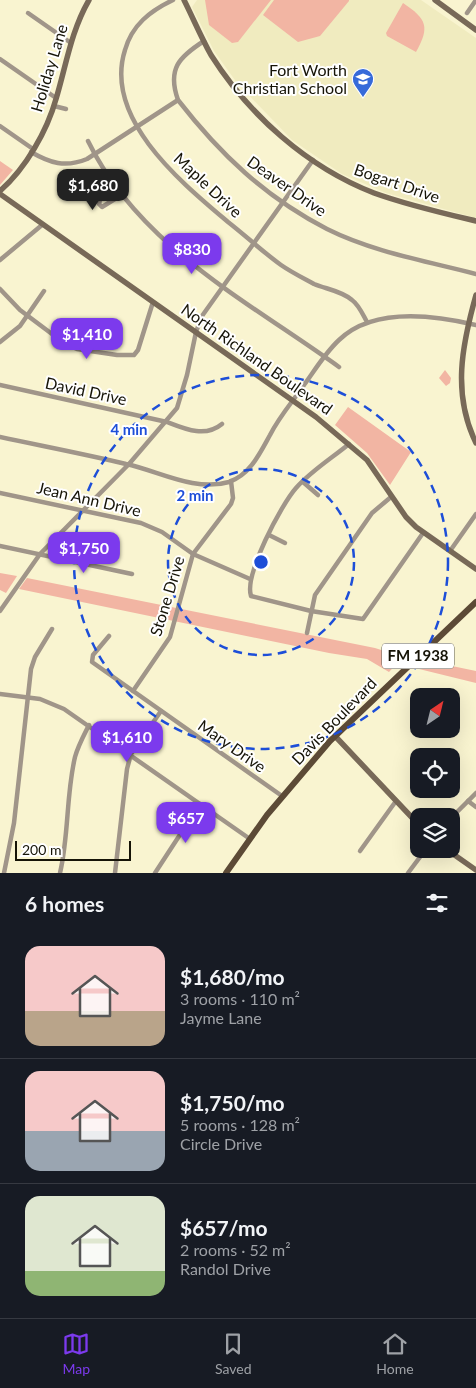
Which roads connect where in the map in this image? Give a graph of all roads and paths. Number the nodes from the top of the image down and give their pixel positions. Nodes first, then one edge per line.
1 (89, 0) edge
2 (173, 0) edge
3 (184, 0) edge
4 (435, 0) edge
5 (476, 0) edge
6 (444, 3) edge
7 (28, 13) dead end
8 (467, 13) dead end
9 (476, 30) edge
10 (204, 41) junction
11 (71, 43) junction
12 (0, 59) edge
13 (56, 98) junction
14 (178, 100) junction
15 (54, 106) junction
16 (66, 109) dead end
17 (0, 126) edge
18 (138, 126) junction
19 (88, 141) dead end
20 (32, 150) junction
21 (94, 154) junction
22 (313, 160) junction
23 (117, 186) junction
24 (0, 191) edge
25 (0, 194) edge
26 (123, 194) junction
27 (283, 202) junction
28 (476, 221) edge
29 (42, 225) junction
30 (254, 243) junction
31 (0, 260) edge
32 (476, 274) edge
33 (223, 287) junction
34 (0, 289) edge
35 (44, 291) dead end
36 (476, 295) edge
37 (153, 302) junction
38 (28, 316) junction
39 (88, 322) dead end
40 (367, 322) junction
41 (468, 324) junction
42 (476, 325) edge
43 (196, 332) junction
44 (0, 342) edge
45 (83, 349) junction
46 (325, 357) junction
47 (339, 367) dead end
48 (0, 385) edge
49 (293, 402) junction
50 (168, 422) junction
51 (222, 424) dead end
52 (0, 437) edge
53 (476, 443) edge
54 (349, 444) junction
55 (129, 464) junction
56 (230, 481) junction
57 (303, 482) junction
58 (0, 493) edge
59 (318, 495) dead end
60 (391, 497) junction
61 (83, 509) junction
62 (476, 514) edge
63 (424, 533) junction
64 (269, 535) junction
65 (285, 543) dead end
66 (0, 546) edge
67 (450, 551) junction
68 (40, 554) junction
69 (193, 554) junction
70 (476, 569) edge
71 (132, 574) dead end
72 (250, 579) junction
73 (475, 605) edge
74 (0, 611) edge
75 (311, 611) junction
76 (52, 629) dead end
77 (307, 633) dead end
78 (109, 636) dead end
79 (133, 691) junction
80 (0, 694) edge
81 (28, 696) junction
82 (161, 711) junction
83 (89, 725) junction
84 (335, 736) junction
85 (131, 754) junction
86 (476, 793) edge
87 (282, 796) junction
88 (396, 801) junction
89 (468, 801) junction
90 (200, 804) junction
91 (476, 807) edge
92 (460, 809) edge
93 (410, 816) edge
94 (250, 839) junction
95 (360, 852) dead end
96 (419, 858) edge
97 (458, 858) edge
98 (474, 870) edge
99 (4, 873) edge
100 (60, 873) edge
101 (114, 873) edge
102 (155, 873) edge
103 (226, 873) edge
104 (408, 873) edge

1 - 11 street, Holiday Lane
2 - 18 street, Maple Drive
3 - 10 street, Bogart Drive
4 - 6 street
5 - 8 street
6 - 9 street
7 - 11 street
10 - 14 street
10 - 22 street, Bogart Drive
11 - 13 street, Holiday Lane
12 - 13 street
13 - 15 street, Holiday Lane
14 - 18 street
14 - 27 street, Deaver Drive
15 - 16 street
15 - 20 street, Holiday Lane
17 - 20 street
18 - 21 street
18 - 30 street, Maple Drive
19 - 21 street
20 - 21 street
20 - 24 street, Holiday Lane
21 - 23 street
22 - 27 street
22 - 28 street, Bogart Drive
23 - 26 street
23 - 26 street
25 - 29 street, North Richland Boulevard
26 - 33 street
27 - 30 street
27 - 32 street, Deaver Drive
29 - 31 street
29 - 37 street, North Richland Boulevard
30 - 33 street
30 - 40 street, Maple Drive
33 - 43 street
33 - 46 street
34 - 38 street
35 - 38 street
36 - 41 street
37 - 43 street, North Richland Boulevard
37 - 45 street
38 - 44 street
38 - 45 street
39 - 45 street
40 - 41 street
40 - 46 street
41 - 42 street
41 - 53 street
43 - 49 street, North Richland Boulevard
43 - 50 street
46 - 47 street
46 - 49 street
48 - 50 street, David Drive
49 - 54 street, North Richland Boulevard
49 - 56 street
50 - 51 street, David Drive
50 - 55 street
52 - 55 street
54 - 57 street
54 - 60 street, North Richland Boulevard
55 - 56 street
55 - 61 street
56 - 69 street, Stone Drive
57 - 59 street
57 - 64 street
58 - 61 street, Jean Ann Drive
60 - 63 street, North Richland Boulevard
60 - 75 street
61 - 68 street
61 - 69 street, Jean Ann Drive
62 - 67 street
63 - 67 street, North Richland Boulevard
63 - 75 street
64 - 65 street
64 - 72 street
66 - 68 street
67 - 70 street, North Richland Boulevard
68 - 71 street
68 - 74 street
69 - 72 street, Jean Ann Drive
69 - 79 street, Stone Drive
72 - 75 street
73 - 84 main road, Davis Boulevard / FM 1938
75 - 77 street
76 - 81 street
78 - 79 street, Mary Drive
79 - 82 street, Mary Drive
80 - 81 street
81 - 83 street
81 - 99 street
82 - 85 street
82 - 87 street, Mary Drive
83 - 85 street
83 - 100 street
84 - 87 main road, Davis Boulevard / FM 1938
84 - 88 street
85 - 90 street
85 - 101 street
86 - 89 street
87 - 94 main road, Davis Boulevard / FM 1938
88 - 93 street
88 - 95 street
89 - 91 street
89 - 92 street
90 - 94 street
90 - 102 street
94 - 103 main road, Davis Boulevard / FM 1938
96 - 104 street
97 - 98 street

